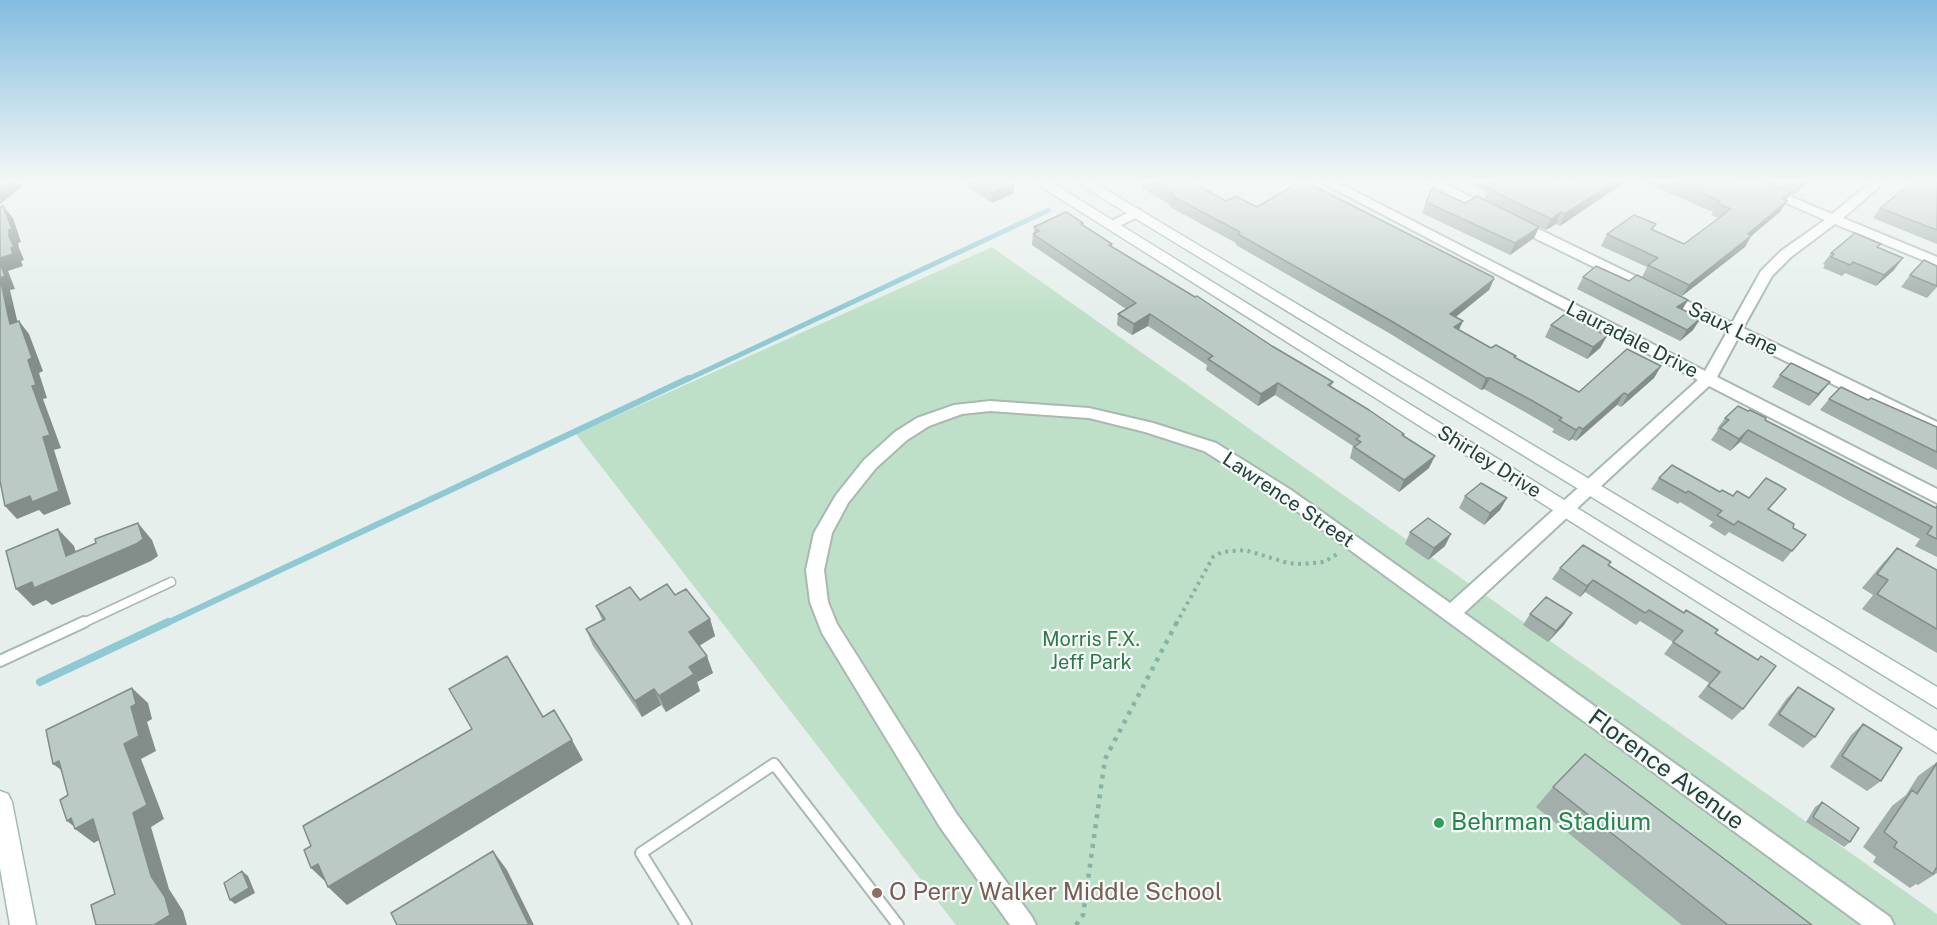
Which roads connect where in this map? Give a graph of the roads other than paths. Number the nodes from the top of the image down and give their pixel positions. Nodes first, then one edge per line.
1 (1110, 225) edge
2 (1155, 225) edge
3 (1411, 225) edge
4 (1521, 225) edge
5 (1826, 225) edge
6 (1849, 225) edge
7 (1937, 262) edge
8 (1735, 329) junction
9 (1708, 379) junction
10 (1937, 429) edge
11 (1588, 486) junction
12 (1937, 497) edge
13 (1564, 509) junction
14 (171, 582) dead end
15 (1450, 614) junction
16 (0, 661) edge
17 (1937, 698) edge
18 (1937, 743) edge
19 (0, 802) edge
20 (23, 925) edge
21 (686, 925) edge
22 (898, 925) edge
23 (1024, 925) edge
24 (1882, 925) edge

1 - 13 street, Shirley Drive
2 - 11 street, Shirley Drive
3 - 9 street, Lauradale Drive
4 - 8 street, Saux Lane
5 - 8 street
6 - 7 street
8 - 9 street
8 - 10 street, Saux Lane
9 - 11 street
9 - 12 street, Lauradale Drive
11 - 13 street
11 - 17 street, Shirley Drive
13 - 15 street
13 - 18 street, Shirley Drive
14 - 16 lane
15 - 23 street, Lawrence Street
15 - 24 street, Florence Avenue
19 - 20 street
21 - 22 lane

